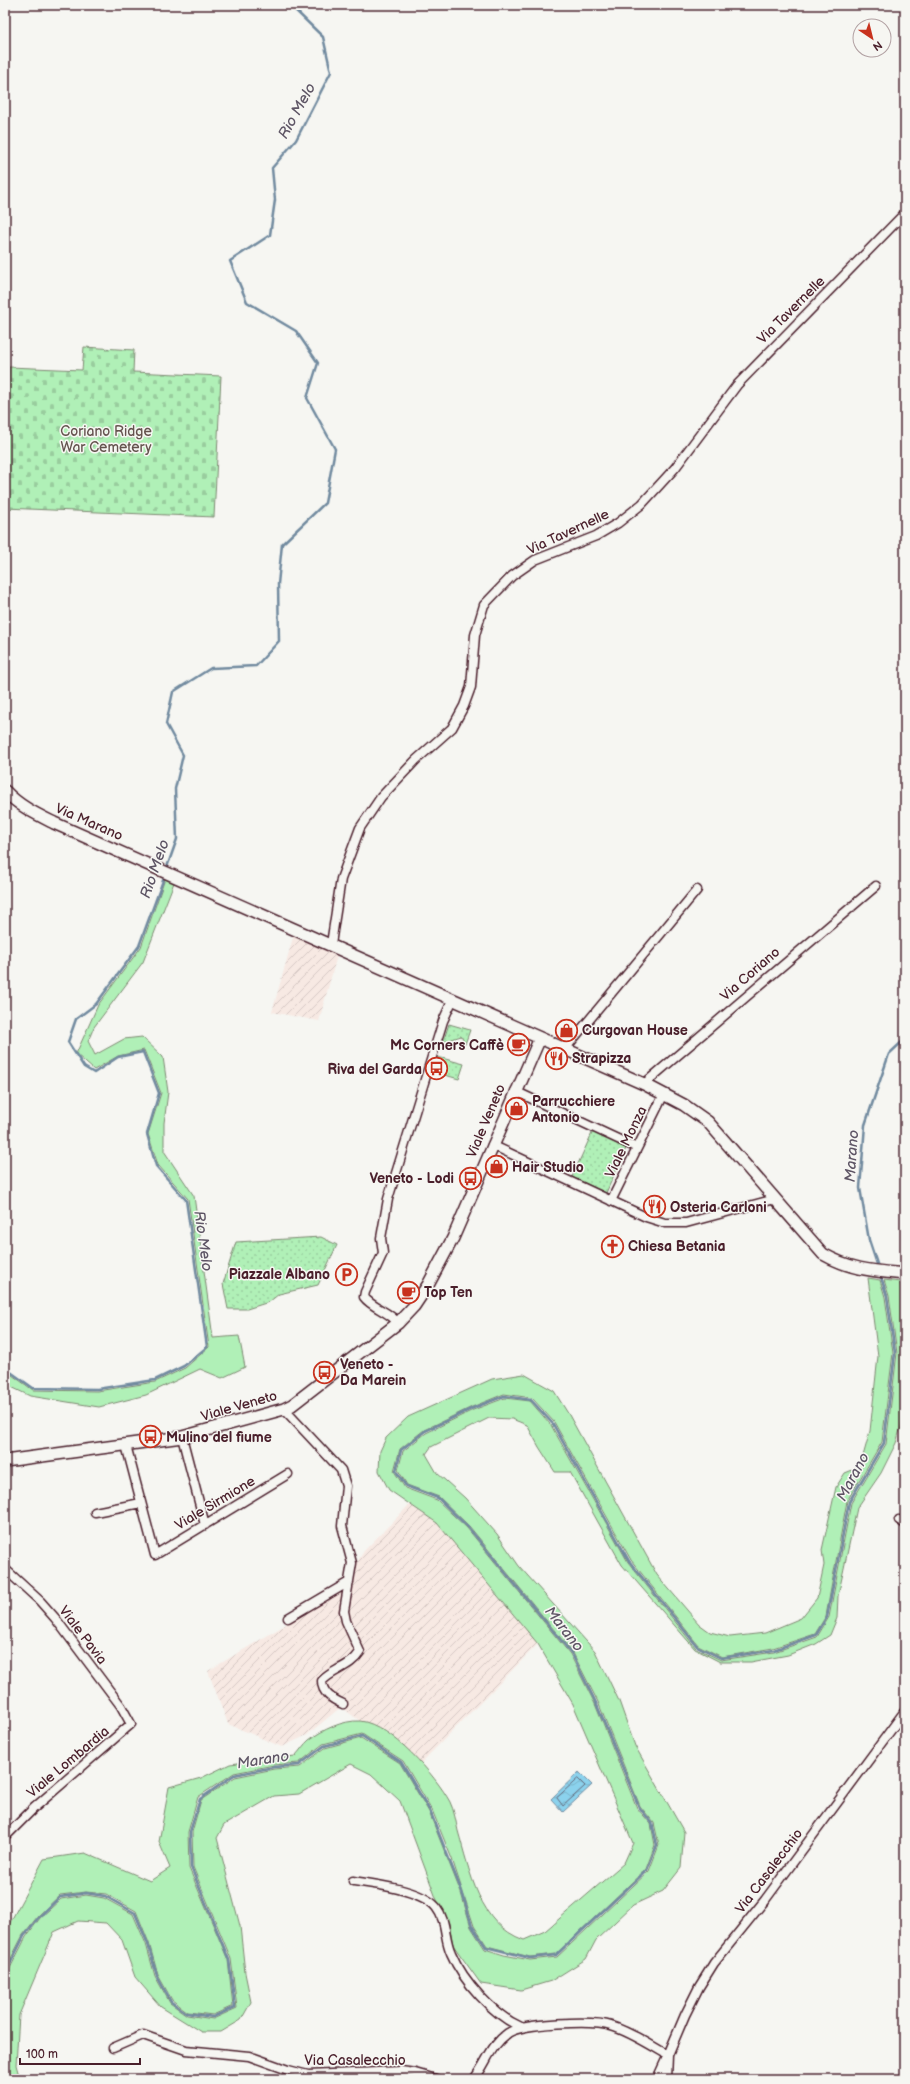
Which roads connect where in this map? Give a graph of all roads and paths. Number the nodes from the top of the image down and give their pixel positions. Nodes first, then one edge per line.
1 (905, 213) edge
2 (5, 791) edge
3 (876, 886) dead end
4 (697, 890) dead end
5 (331, 944) junction
6 (453, 999) junction
7 (540, 1038) junction
8 (565, 1049) junction
9 (644, 1084) junction
10 (516, 1091) junction
11 (664, 1094) junction
12 (492, 1145) junction
13 (637, 1148) junction
14 (775, 1199) junction
15 (611, 1201) junction
16 (903, 1274) edge
17 (398, 1323) junction
18 (284, 1409) junction
19 (182, 1437) junction
20 (126, 1446) junction
21 (5, 1461) edge
22 (288, 1474) dead end
23 (141, 1503) junction
24 (95, 1512) dead end
25 (205, 1525) junction
26 (5, 1569) edge
27 (350, 1582) junction
28 (288, 1618) dead end
29 (343, 1704) dead end
30 (905, 1711) edge
31 (131, 1724) joint
32 (5, 1837) edge
33 (353, 1881) dead end
34 (521, 2027) junction
35 (113, 2048) dead end
36 (668, 2055) junction
37 (436, 2079) edge
38 (474, 2079) edge
39 (657, 2079) edge
40 (667, 2079) edge

1 - 5 street, Via Tavernelle
2 - 5 main road, Via Marano
3 - 9 street, Via Coriano
4 - 8 street
5 - 6 main road, Via Marano
6 - 7 main road, Via Marano
6 - 17 street
7 - 8 main road, Via Marano
7 - 10 main road, Viale Veneto
8 - 9 main road, Via Marano
9 - 11 main road, Via Marano
10 - 12 main road, Viale Veneto
10 - 13 street
11 - 13 street, Viale Monza
11 - 14 main road, Via Marano
12 - 15 street
12 - 17 main road, Viale Veneto
13 - 15 street, Viale Monza
14 - 15 street
14 - 16 main road, Via Marano
17 - 18 main road, Viale Veneto
18 - 19 main road, Viale Veneto
18 - 27 street
19 - 20 main road, Viale Veneto
19 - 25 street
20 - 21 main road, Viale Veneto
20 - 23 street
22 - 25 street, Viale Sirmione
23 - 24 street
23 - 25 street, Viale Sirmione
26 - 31 street, Viale Pavia
27 - 28 street
27 - 29 street
30 - 36 street, Via Casalecchio
31 - 32 street, Viale Lombardia
33 - 34 street
34 - 36 street
34 - 38 street
35 - 37 street, Via Casalecchio
36 - 39 street, Via Casalecchio
36 - 40 street, Via Casalecchio

